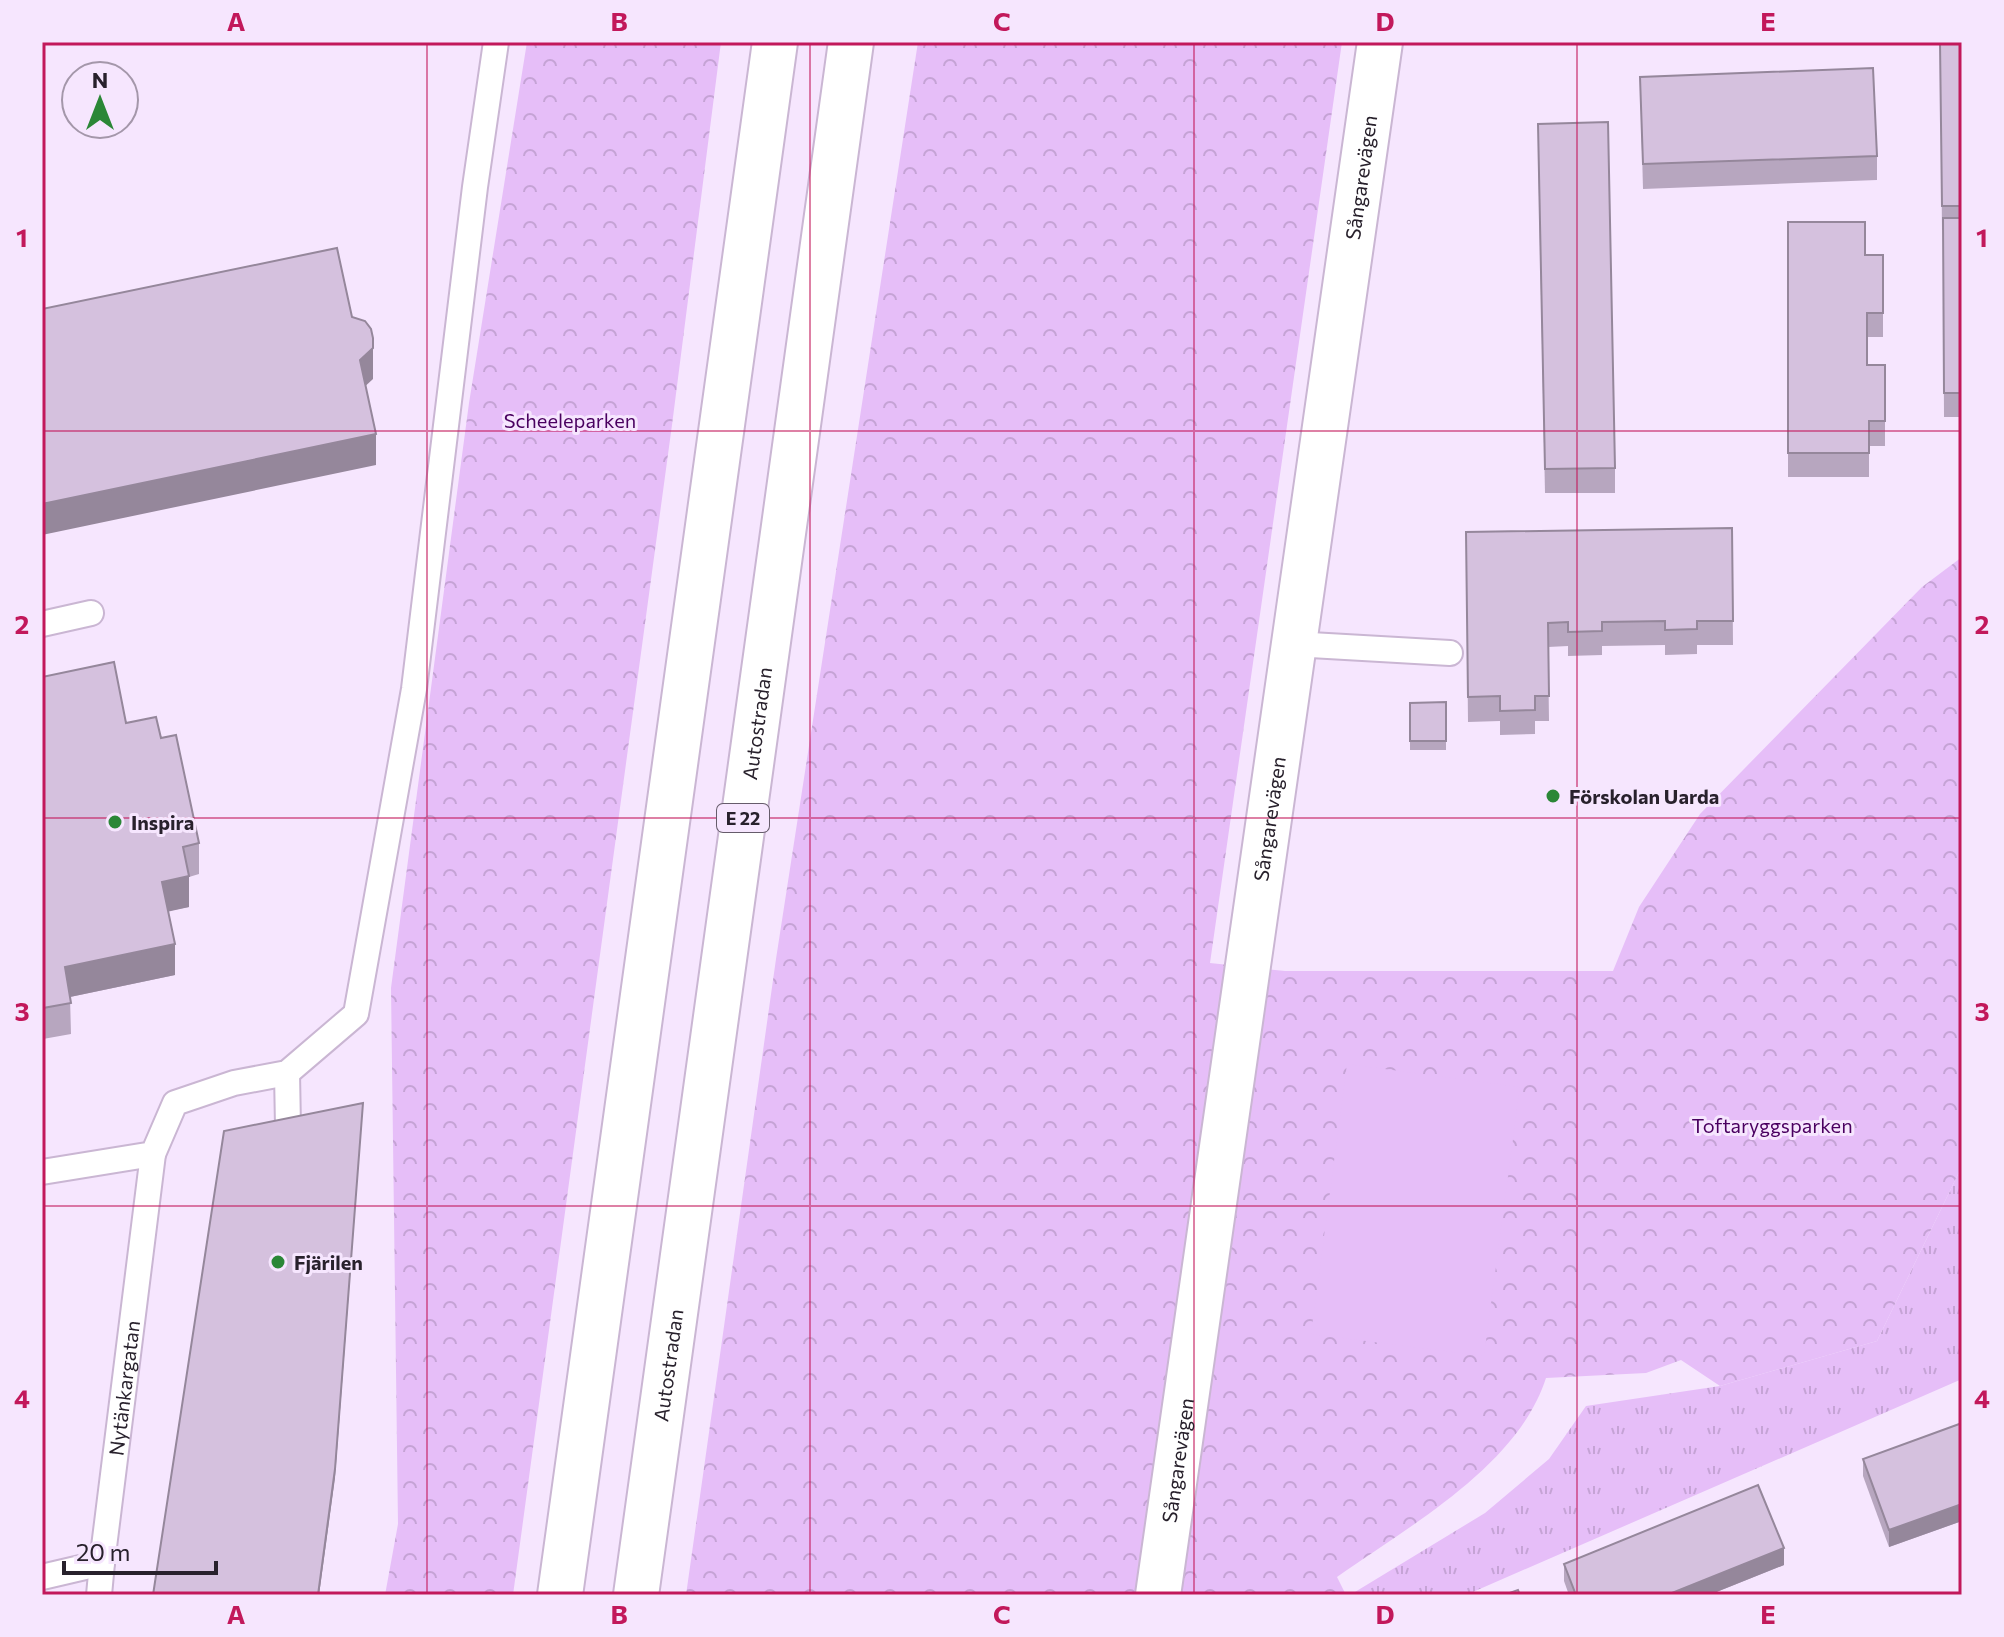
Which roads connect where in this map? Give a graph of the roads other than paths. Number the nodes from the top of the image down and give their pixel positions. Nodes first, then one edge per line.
1 (496, 42) edge
2 (775, 42) edge
3 (851, 42) edge
4 (1380, 42) edge
5 (91, 613) dead end
6 (42, 624) edge
7 (1293, 644) junction
8 (1450, 653) dead end
9 (287, 1073) junction
10 (288, 1127) edge
11 (153, 1154) junction
12 (42, 1172) edge
13 (102, 1563) junction
14 (42, 1577) edge
15 (99, 1595) edge
16 (560, 1595) edge
17 (636, 1595) edge
18 (1158, 1595) edge

1 - 9 lane
2 - 16 main road
3 - 17 main road, Autostradan / E 22
4 - 7 main road, Sångarevägen
5 - 6 lane
7 - 8 lane
7 - 18 main road, Sångarevägen
9 - 10 lane
9 - 11 lane, Nytänkargatan
11 - 12 lane
11 - 13 lane, Nytänkargatan
13 - 14 lane
13 - 15 lane, Nytänkargatan

